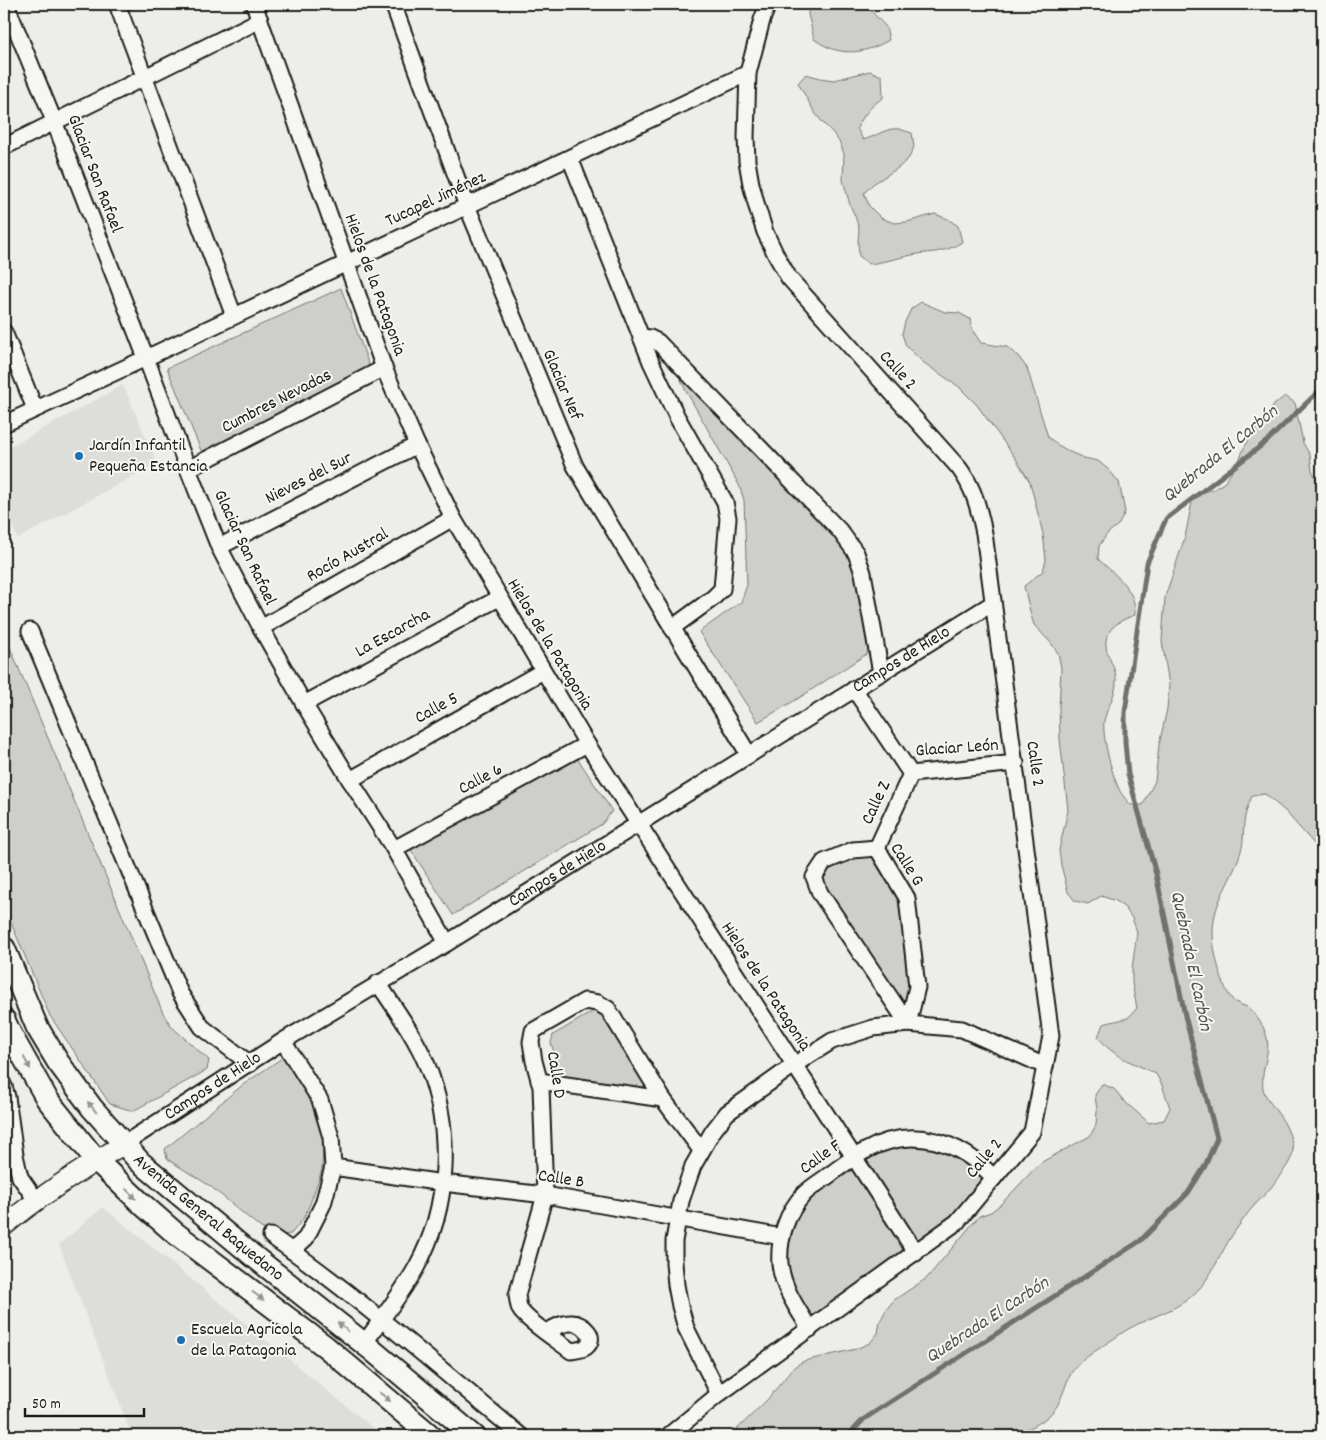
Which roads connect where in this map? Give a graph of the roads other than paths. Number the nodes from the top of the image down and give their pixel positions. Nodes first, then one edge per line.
1 (6, 4) edge
2 (117, 4) edge
3 (254, 4) edge
4 (393, 4) edge
5 (768, 4) edge
6 (260, 20) junction
7 (748, 73) junction
8 (145, 77) junction
9 (54, 121) junction
10 (4, 147) edge
11 (570, 158) junction
12 (467, 206) junction
13 (346, 263) junction
14 (234, 316) junction
15 (4, 332) edge
16 (640, 337) junction
17 (146, 358) junction
18 (384, 368) junction
19 (35, 409) junction
20 (4, 424) edge
21 (417, 445) junction
22 (188, 470) junction
23 (453, 518) junction
24 (219, 547) junction
25 (499, 598) junction
26 (994, 603) junction
27 (261, 628) junction
28 (672, 628) junction
29 (30, 632) dead end
30 (543, 671) junction
31 (880, 673) junction
32 (854, 689) junction
33 (304, 704) junction
34 (587, 744) junction
35 (749, 755) junction
36 (1016, 763) junction
37 (911, 774) junction
38 (350, 780) junction
39 (638, 824) junction
40 (394, 848) junction
41 (877, 848) junction
42 (447, 943) junction
43 (4, 948) edge
44 (378, 983) junction
45 (4, 1020) edge
46 (908, 1024) junction
47 (283, 1041) junction
48 (250, 1064) junction
49 (794, 1065) junction
50 (1045, 1066) junction
51 (539, 1081) junction
52 (4, 1086) edge
53 (663, 1099) junction
54 (124, 1144) junction
55 (701, 1150) junction
56 (854, 1158) junction
57 (96, 1160) junction
58 (333, 1167) junction
59 (994, 1178) junction
60 (443, 1183) junction
61 (545, 1195) junction
62 (36, 1200) junction
63 (677, 1219) junction
64 (4, 1226) edge
65 (271, 1236) dead end
66 (782, 1237) junction
67 (292, 1251) junction
68 (916, 1253) junction
69 (381, 1320) junction
70 (810, 1329) junction
71 (546, 1332) dead end
72 (364, 1344) junction
73 (719, 1394) junction
74 (431, 1436) edge
75 (474, 1436) edge
76 (521, 1436) edge
77 (668, 1436) edge

1 - 9 street, Glaciar San Rafael
2 - 8 street
3 - 6 street, Hielos de la Patagonia
4 - 12 street, Glaciar Nef
5 - 7 street, Calle 2
6 - 8 street
6 - 13 street, Hielos de la Patagonia
7 - 11 street, Tucapel Jiménez
7 - 26 street, Calle 2
8 - 9 street
8 - 14 street
9 - 10 street
9 - 17 street, Glaciar San Rafael
11 - 12 street, Tucapel Jiménez
11 - 16 street
12 - 13 street, Tucapel Jiménez
12 - 28 street, Glaciar Nef
13 - 14 street, Tucapel Jiménez
13 - 18 street, Hielos de la Patagonia
14 - 17 street, Tucapel Jiménez
15 - 19 street
16 - 28 street
16 - 31 street
17 - 19 street, Tucapel Jiménez
17 - 22 street, Glaciar San Rafael
18 - 21 street, Hielos de la Patagonia
18 - 22 street, Cumbres Nevadas
19 - 20 street, Tucapel Jiménez
21 - 23 street, Hielos de la Patagonia
21 - 24 street, Nieves del Sur
22 - 24 street, Glaciar San Rafael
23 - 25 street, Hielos de la Patagonia
23 - 27 street, Rocío Austral
24 - 27 street, Glaciar San Rafael
25 - 30 street, Hielos de la Patagonia
25 - 33 street, La Escarcha
26 - 31 street, Campos de Hielo
26 - 36 street, Calle 2
27 - 33 street, Glaciar San Rafael
28 - 35 street, Glaciar Nef
29 - 48 street
30 - 34 street, Hielos de la Patagonia
30 - 38 street, Calle 5
31 - 32 street, Campos de Hielo
32 - 35 street, Campos de Hielo
32 - 37 street, Glaciar León
33 - 38 street, Glaciar San Rafael
34 - 39 street, Hielos de la Patagonia
34 - 40 street, Calle 6
35 - 39 street, Campos de Hielo
36 - 37 street, Glaciar León
36 - 50 street, Calle 2
37 - 41 street, Calle Z
38 - 40 street, Glaciar San Rafael
39 - 42 street, Campos de Hielo
39 - 49 street, Hielos de la Patagonia
40 - 42 street, Glaciar San Rafael
41 - 46 street, Calle G
41 - 46 street, Calle G
42 - 44 street, Campos de Hielo
54 -> 43 main road, Avenida General Baquedano
44 - 47 street, Campos de Hielo
44 - 60 street
45 -> 57 main road, Avenida General Baquedano
46 - 49 street
46 - 50 street
47 - 48 street, Campos de Hielo
47 - 58 street
48 - 54 street, Campos de Hielo
49 - 55 street
49 - 56 street, Hielos de la Patagonia
50 - 59 street, Calle 2
51 - 53 street
51 - 53 street, Calle D
51 - 61 street, Calle D
52 - 62 street
53 - 55 street, Calle D
54 - 57 street
72 -> 54 main road, Avenida General Baquedano
55 - 63 street
56 - 59 street, Calle F
56 - 66 street, Calle F
56 - 68 street, Hielos de la Patagonia
57 - 62 street
57 -> 74 main road, Avenida General Baquedano
58 - 60 street, Calle B
58 - 67 street
59 - 68 street, Calle 2
60 - 61 street, Calle B
60 - 69 street
61 - 63 street, Calle B
61 - 71 street, Calle D
62 - 64 street
63 - 66 street, Calle B
63 - 73 street
65 - 67 street
66 - 70 street, Calle F
67 - 69 street
68 - 70 street, Calle 2
69 - 72 street
69 - 76 street
70 - 73 street, Calle 2
72 - 75 main road, Avenida General Baquedano
73 - 77 street, Calle 2

